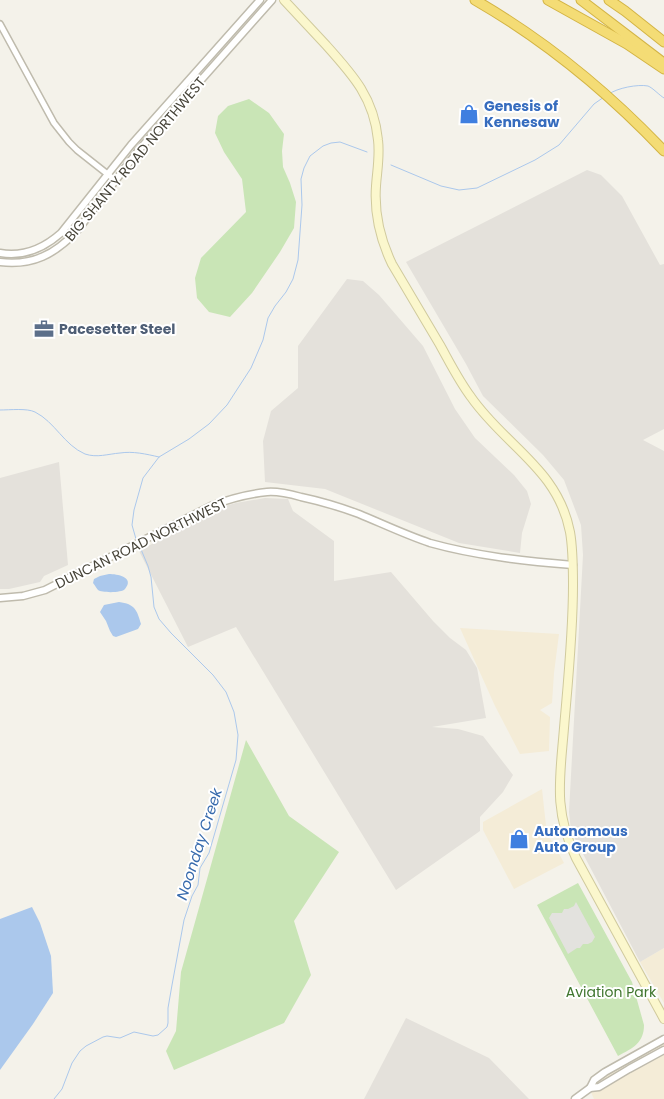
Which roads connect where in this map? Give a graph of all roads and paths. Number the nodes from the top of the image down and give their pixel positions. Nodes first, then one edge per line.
1 (260, 0) edge
2 (272, 0) edge
3 (284, 0) edge
4 (475, 0) edge
5 (548, 0) edge
6 (582, 0) edge
7 (609, 0) edge
8 (0, 24) edge
9 (664, 42) edge
10 (664, 63) edge
11 (664, 70) edge
12 (664, 151) edge
13 (108, 175) junction
14 (115, 180) junction
15 (0, 253) edge
16 (0, 262) edge
17 (573, 565) junction
18 (0, 598) edge
19 (664, 1019) edge
20 (664, 1039) edge
21 (664, 1050) edge
22 (590, 1088) junction
23 (575, 1099) edge

1 - 13 street, BIG SHANTY ROAD NORTHWEST
2 - 14 street, BIG SHANTY ROAD NORTHWEST
3 - 17 main road
4 - 12 highway
5 - 11 highway
6 - 10 highway
7 - 9 highway
8 - 13 street
13 - 14 street
13 - 15 street, BIG SHANTY ROAD NORTHWEST
14 - 16 street, BIG SHANTY ROAD NORTHWEST
17 - 18 street, DUNCAN ROAD NORTHWEST
17 - 19 main road
20 - 22 street
21 - 22 street
22 - 23 street

